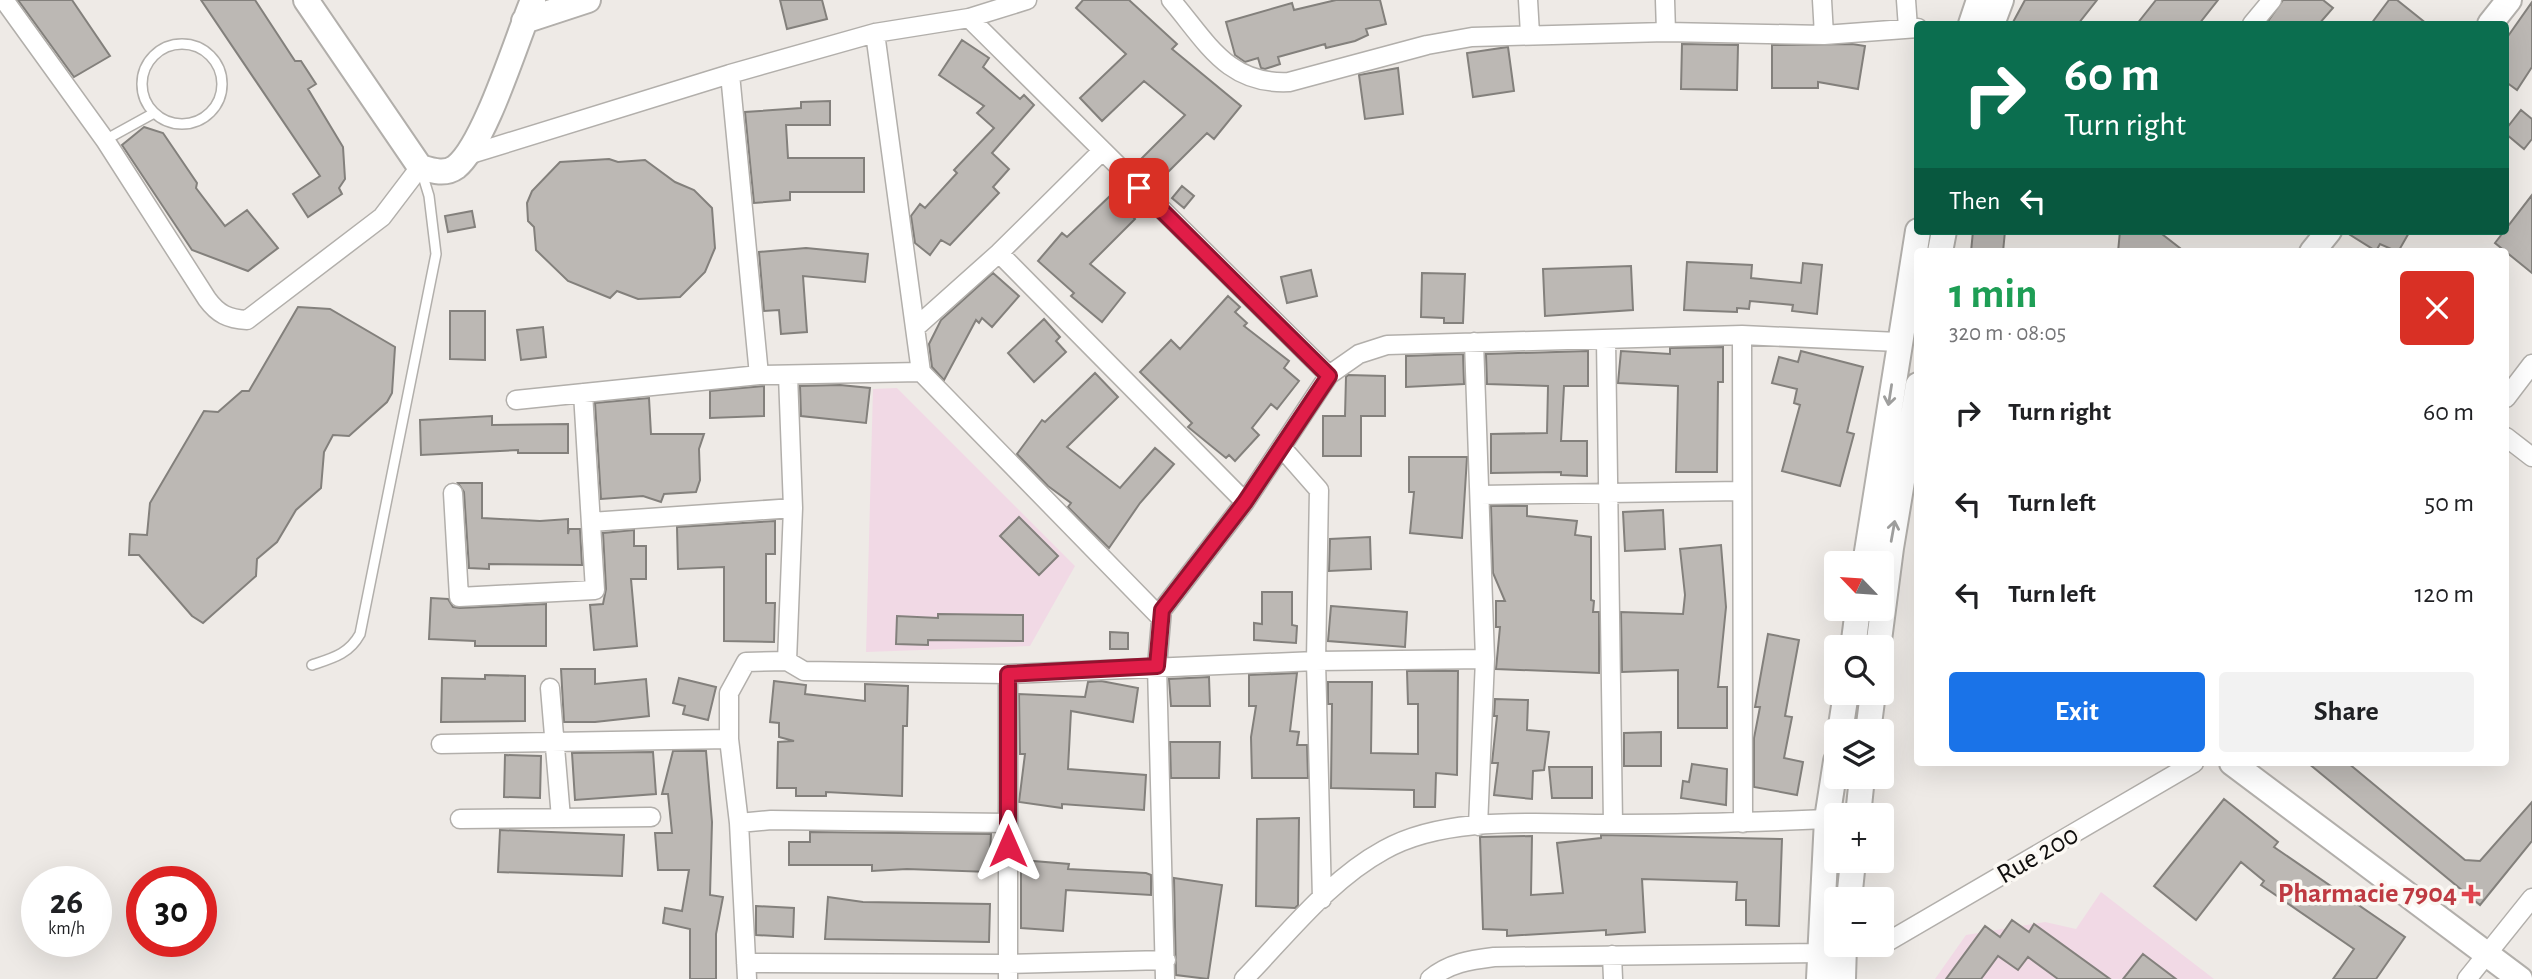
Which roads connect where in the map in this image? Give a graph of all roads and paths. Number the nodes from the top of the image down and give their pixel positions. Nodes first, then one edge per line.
1 (4, 0) edge
2 (306, 0) edge
3 (588, 0) edge
4 (1027, 0) edge
5 (1171, 0) edge
6 (1528, 0) edge
7 (1665, 0) edge
8 (1822, 0) edge
9 (1906, 0) edge
10 (1979, 0) edge
11 (2001, 0) edge
12 (2272, 0) edge
13 (2509, 0) edge
14 (529, 10) edge
15 (969, 18) junction
16 (1972, 21) edge
17 (1993, 21) edge
18 (2254, 21) edge
19 (2492, 21) edge
20 (1913, 28) edge
21 (1666, 32) junction
22 (875, 33) junction
23 (1530, 34) junction
24 (1824, 35) junction
25 (730, 74) junction
26 (153, 113) junction
27 (105, 141) junction
28 (1101, 151) junction
29 (468, 155) junction
30 (420, 167) junction
31 (999, 253) junction
32 (1914, 253) edge
33 (915, 328) junction
34 (1742, 335) junction
35 (1606, 340) junction
36 (1474, 342) junction
37 (1898, 342) junction
38 (2532, 364) edge
39 (920, 372) junction
40 (759, 375) junction
41 (788, 375) junction
42 (1329, 376) junction
43 (583, 393) junction
44 (2509, 394) edge
45 (516, 400) dead end
46 (1914, 409) edge
47 (2509, 439) edge
48 (1283, 449) junction
49 (2532, 457) edge
50 (1742, 491) junction
51 (453, 494) dead end
52 (1609, 494) junction
53 (1481, 495) junction
54 (1245, 502) junction
55 (793, 508) junction
56 (592, 522) junction
57 (1867, 551) edge
58 (1159, 616) junction
59 (1880, 635) edge
60 (1485, 659) junction
61 (788, 661) junction
62 (1316, 661) junction
63 (312, 665) dead end
64 (1157, 666) junction
65 (1008, 674) junction
66 (550, 688) dead end
67 (729, 739) junction
68 (556, 743) junction
69 (441, 744) dead end
70 (2189, 766) edge
71 (2236, 766) edge
72 (651, 817) dead end
73 (561, 818) junction
74 (1824, 818) edge
75 (460, 819) dead end
76 (739, 823) junction
77 (1008, 823) junction
78 (1743, 823) junction
79 (1613, 824) junction
80 (1478, 826) junction
81 (1824, 869) edge
82 (2532, 898) edge
83 (1322, 899) junction
84 (1894, 938) edge
85 (1824, 952) edge
86 (1819, 953) junction
87 (2487, 954) junction
88 (1612, 955) junction
89 (1848, 957) edge
90 (1166, 960) junction
91 (747, 971) edge
92 (1008, 971) edge
93 (1165, 979) edge
94 (1244, 979) edge
95 (1430, 979) edge
96 (1613, 979) edge
97 (1819, 979) edge
98 (1843, 979) edge
99 (2468, 979) edge
100 (2520, 979) edge

1 - 27 street
2 - 30 main road
3 - 14 main road
4 - 15 street
5 - 23 street
6 - 23 street
7 - 21 street
8 - 24 street
9 - 20 street
10 - 16 main road
11 - 17 main road
12 - 18 street
13 - 19 main road
14 - 29 main road
15 - 22 street
15 - 28 street
20 - 24 street
21 - 23 street
21 - 24 street
22 - 25 street
22 - 33 street
25 - 29 street
25 - 40 street
26 - 26 lane
26 - 27 lane
27 - 30 street
28 - 31 street
28 - 42 street
29 - 30 main road
30 - 63 lane
31 - 33 street
31 - 54 street
32 - 37 main road
33 - 39 street
34 - 35 street
34 - 37 street
34 - 50 street
35 - 36 street
35 - 52 street
36 - 42 street
36 - 53 street
37 -> 57 main road
38 - 44 street
39 - 41 street
39 - 58 street
40 - 41 street
40 - 43 street
41 - 55 street
42 - 48 street
43 - 45 street
43 - 56 street
59 -> 46 main road
47 - 49 street
48 - 54 street
48 - 62 street
50 - 52 street
50 - 78 street
51 - 56 street
52 - 53 street
52 - 79 street
53 - 60 street
54 - 58 street
55 - 56 street
55 - 61 street
58 - 64 street
60 - 62 street
60 - 80 street
61 - 65 street
61 - 67 street
62 - 64 street
62 - 83 street
64 - 65 street
64 - 90 street
65 - 77 street
66 - 68 street
67 - 68 street
67 - 76 street
68 - 69 street
68 - 73 street
70 - 84 street, Rue 200
71 - 87 main road
72 - 73 street
73 - 75 street
74 - 78 street
76 - 77 street
76 - 91 street
77 - 92 street
78 - 79 street
79 - 80 street
80 - 83 street
81 - 86 main road
82 - 87 street
83 - 94 street
85 - 86 street
86 - 88 street
86 - 97 main road
87 - 99 street
87 - 100 main road
88 - 95 street
88 - 96 street
89 - 98 main road
90 - 92 street
90 - 93 street
91 - 92 street

